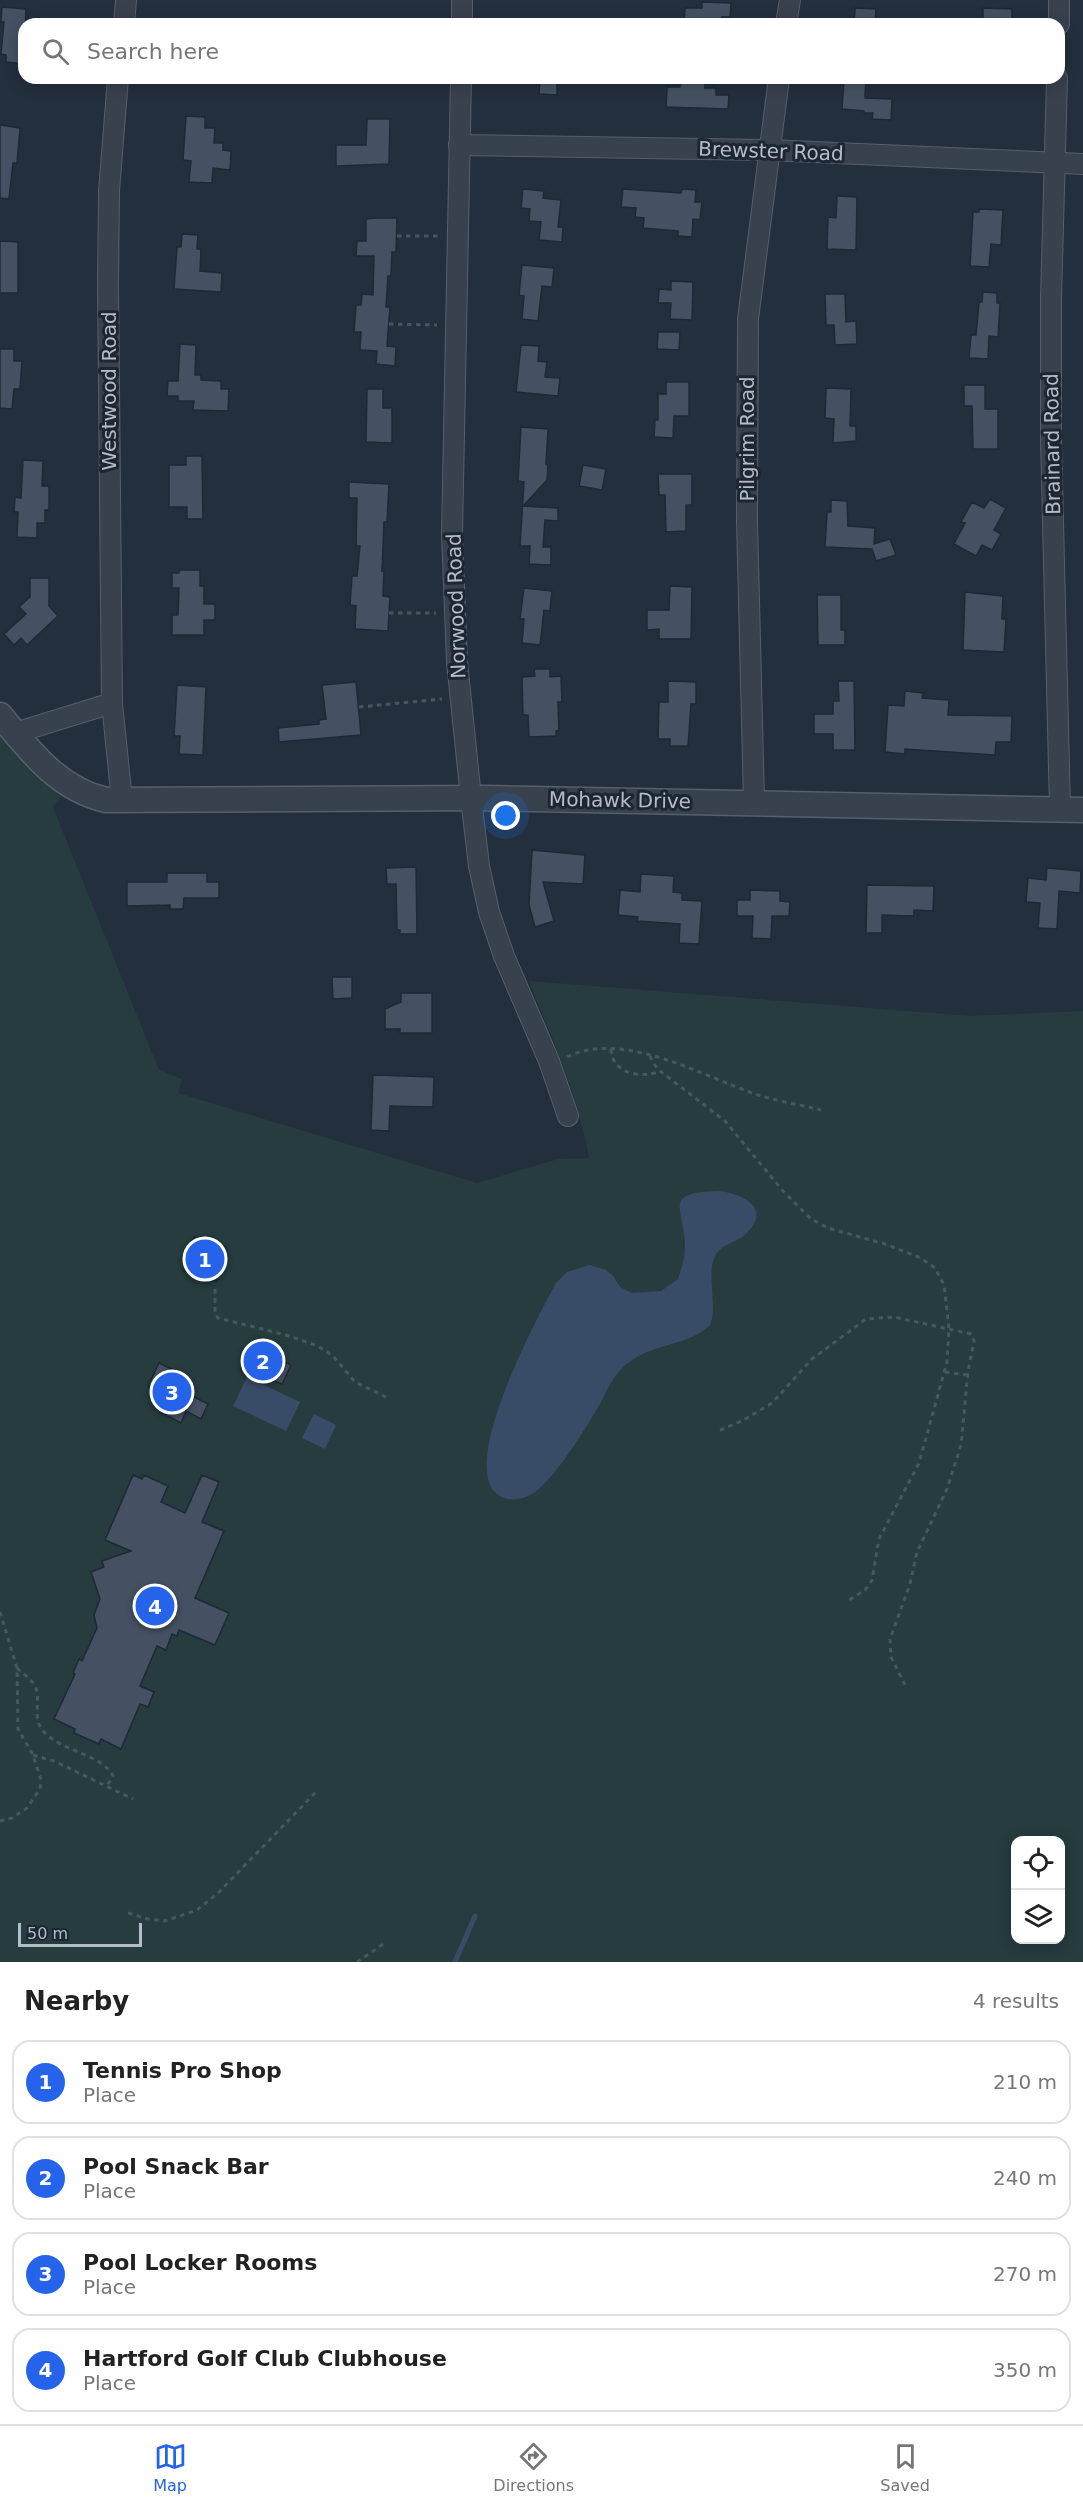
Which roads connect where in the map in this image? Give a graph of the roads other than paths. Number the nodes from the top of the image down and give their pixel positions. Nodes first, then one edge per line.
1 (126, 0) edge
2 (462, 0) edge
3 (790, 0) edge
4 (1059, 0) edge
5 (124, 18) edge
6 (462, 18) edge
7 (787, 18) edge
8 (1059, 18) edge
9 (118, 84) edge
10 (461, 84) edge
11 (778, 84) edge
12 (1057, 84) edge
13 (459, 146) junction
14 (769, 150) junction
15 (1054, 163) junction
16 (1083, 164) edge
17 (112, 704) junction
18 (7, 724) edge
19 (471, 798) junction
20 (122, 801) junction
21 (754, 802) junction
22 (1072, 809) edge
23 (568, 1116) dead end

1 - 5 street
2 - 6 street
3 - 7 street
4 - 8 street
9 - 17 street, Westwood Road
10 - 13 street, Norwood Road
11 - 14 street, Pilgrim Road
12 - 15 street, Brainard Road
13 - 14 street, Brewster Road
13 - 19 street, Norwood Road
14 - 15 street, Brewster Road
14 - 21 street, Pilgrim Road
15 - 16 street, Brewster Road
15 - 22 street, Brainard Road
17 - 18 street
17 - 20 street, Westwood Road
18 - 20 street, Mohawk Drive
19 - 20 street, Mohawk Drive
19 - 21 street, Mohawk Drive
19 - 23 street, Norwood Road
21 - 22 street, Mohawk Drive

